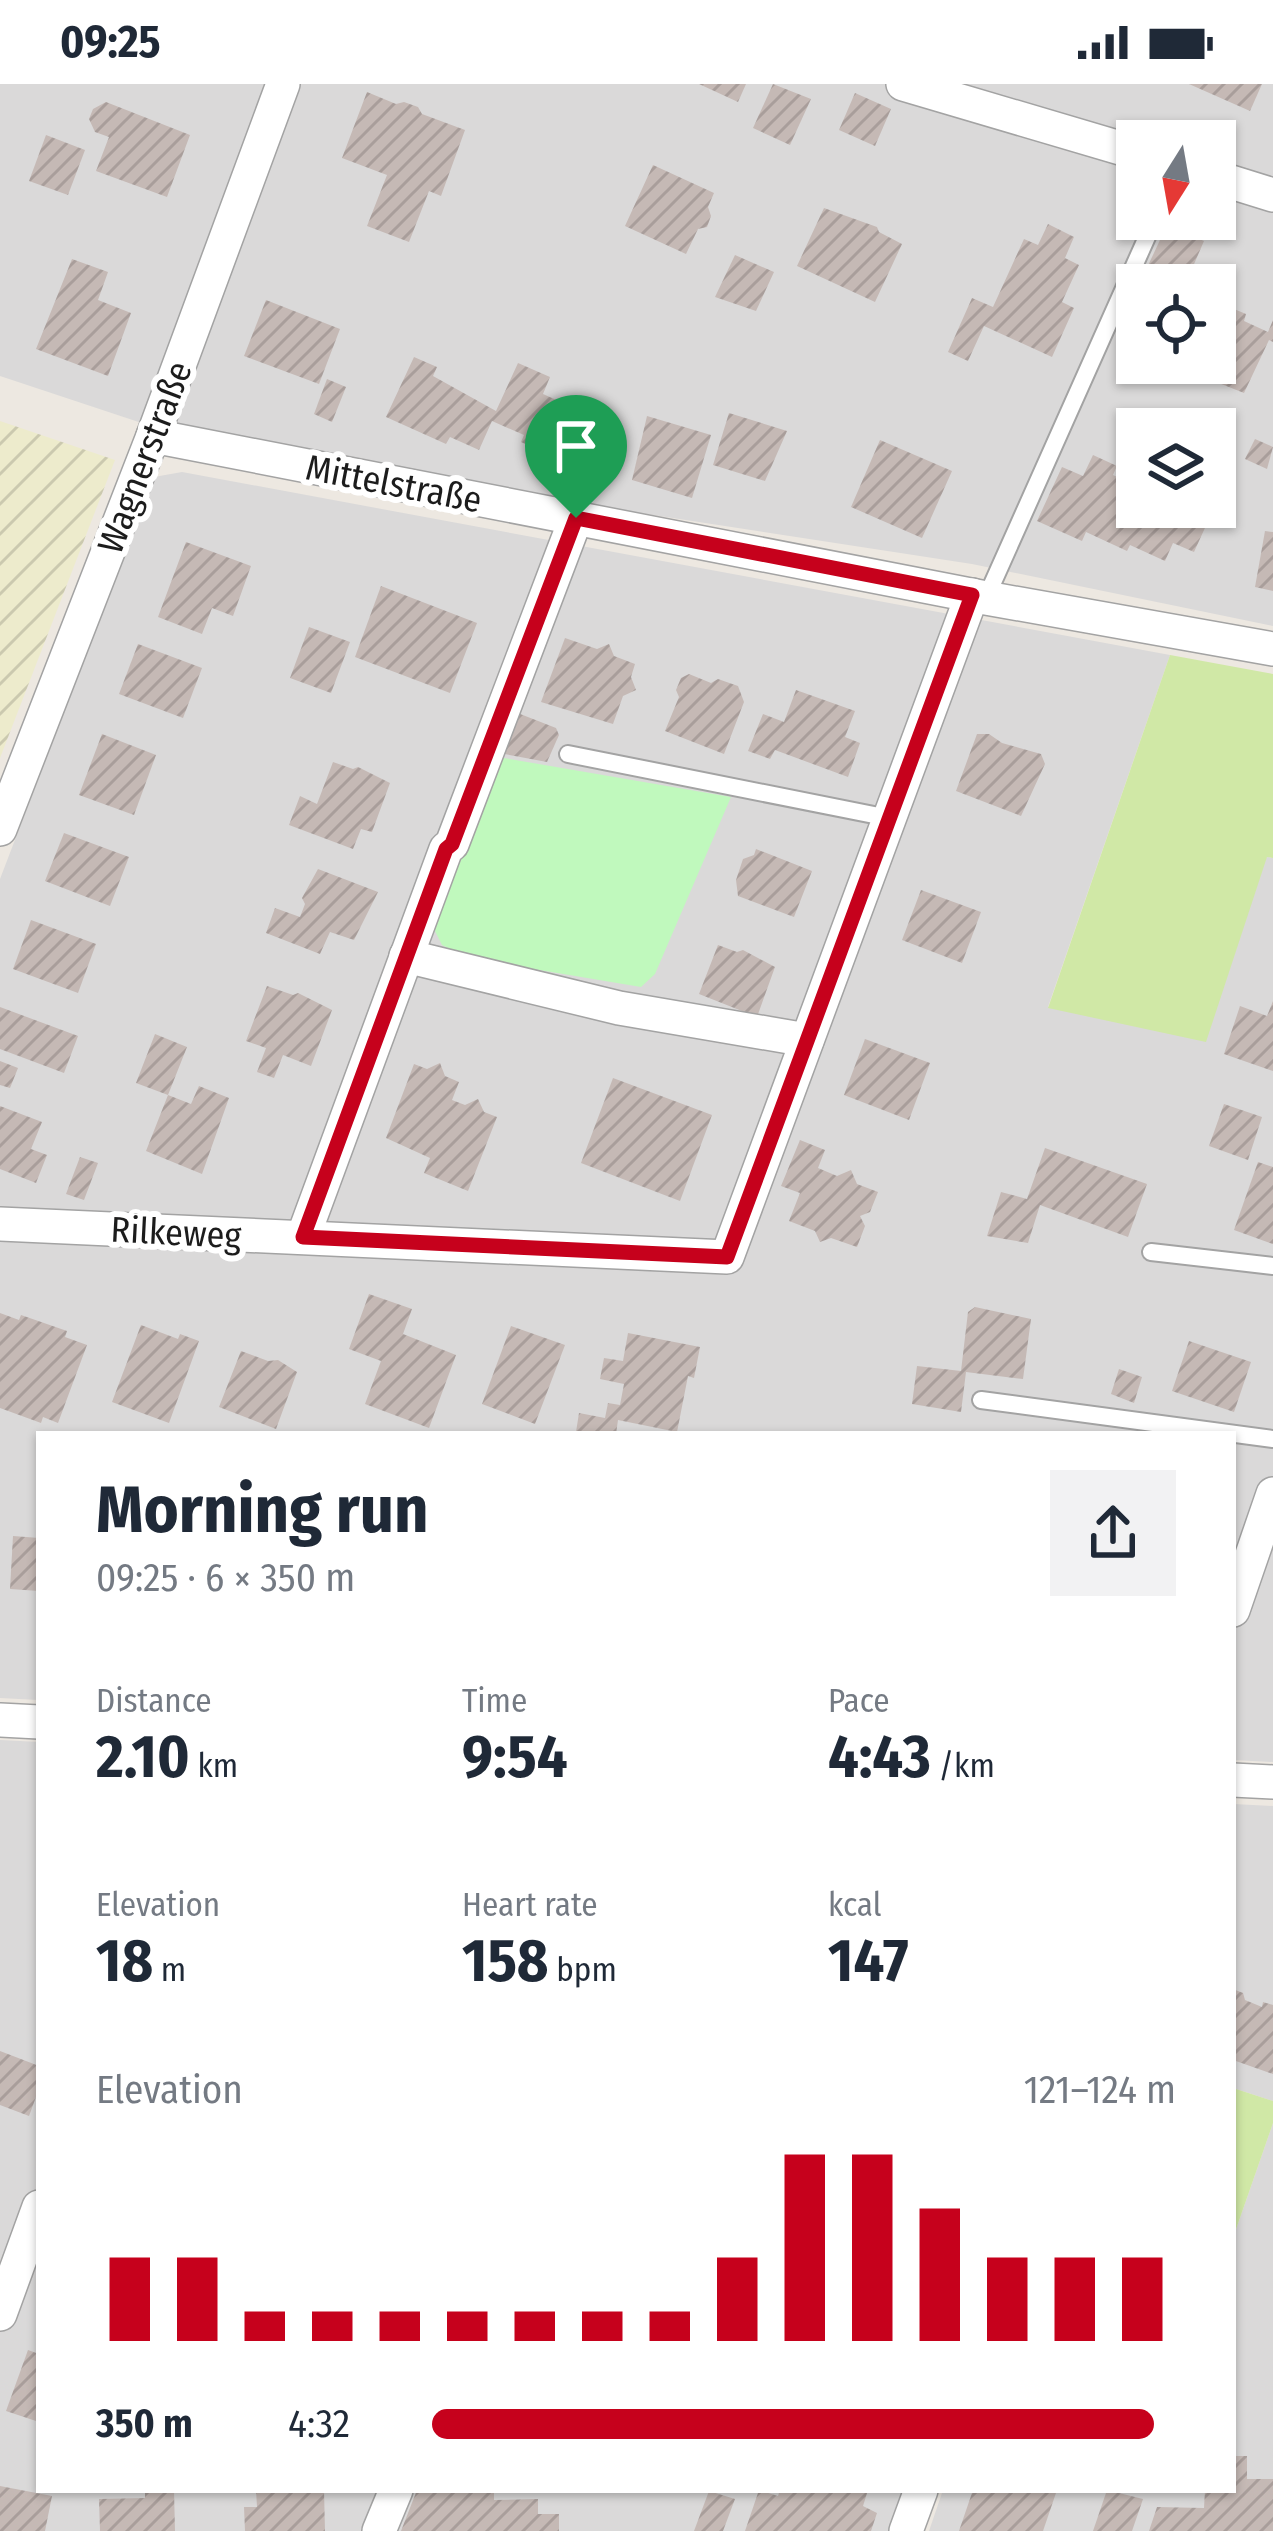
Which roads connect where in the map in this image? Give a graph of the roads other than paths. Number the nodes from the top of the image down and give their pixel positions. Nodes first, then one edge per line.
1 (283, 84) edge
2 (903, 84) edge
3 (1116, 148) edge
4 (1236, 184) edge
5 (1273, 195) edge
6 (1145, 240) edge
7 (153, 436) junction
8 (576, 518) junction
9 (979, 597) junction
10 (1273, 649) edge
11 (568, 754) dead end
12 (889, 818) junction
13 (0, 829) edge
14 (406, 956) junction
15 (807, 1040) junction
16 (0, 1224) edge
17 (303, 1237) junction
18 (1151, 1252) dead end
19 (1273, 1266) edge
20 (981, 1400) dead end
21 (1213, 1431) edge
22 (1236, 1434) edge
23 (1273, 1439) edge
24 (1273, 1494) edge
25 (1236, 1601) edge
26 (0, 1720) edge
27 (36, 1722) edge
28 (1236, 1780) edge
29 (1273, 1782) edge
30 (36, 2215) edge
31 (0, 2314) edge
32 (394, 2493) edge
33 (920, 2493) edge
34 (380, 2531) edge
35 (906, 2531) edge

1 - 7 street, Wagnerstraße
2 - 3 street
4 - 5 street
6 - 9 lane
7 - 8 street, Mittelstraße
7 - 13 street, Wagnerstraße
8 - 9 street, Mittelstraße
8 - 14 street
9 - 10 street, Mittelstraße
9 - 12 street, Rilkeweg
11 - 12 lane
12 - 15 street, Rilkeweg
14 - 15 street
14 - 17 street
15 - 17 street, Rilkeweg
16 - 17 street, Rilkeweg
18 - 19 lane
20 - 21 lane
22 - 23 lane
24 - 25 street
26 - 27 street
28 - 29 street
30 - 31 street
32 - 34 street
33 - 35 street

